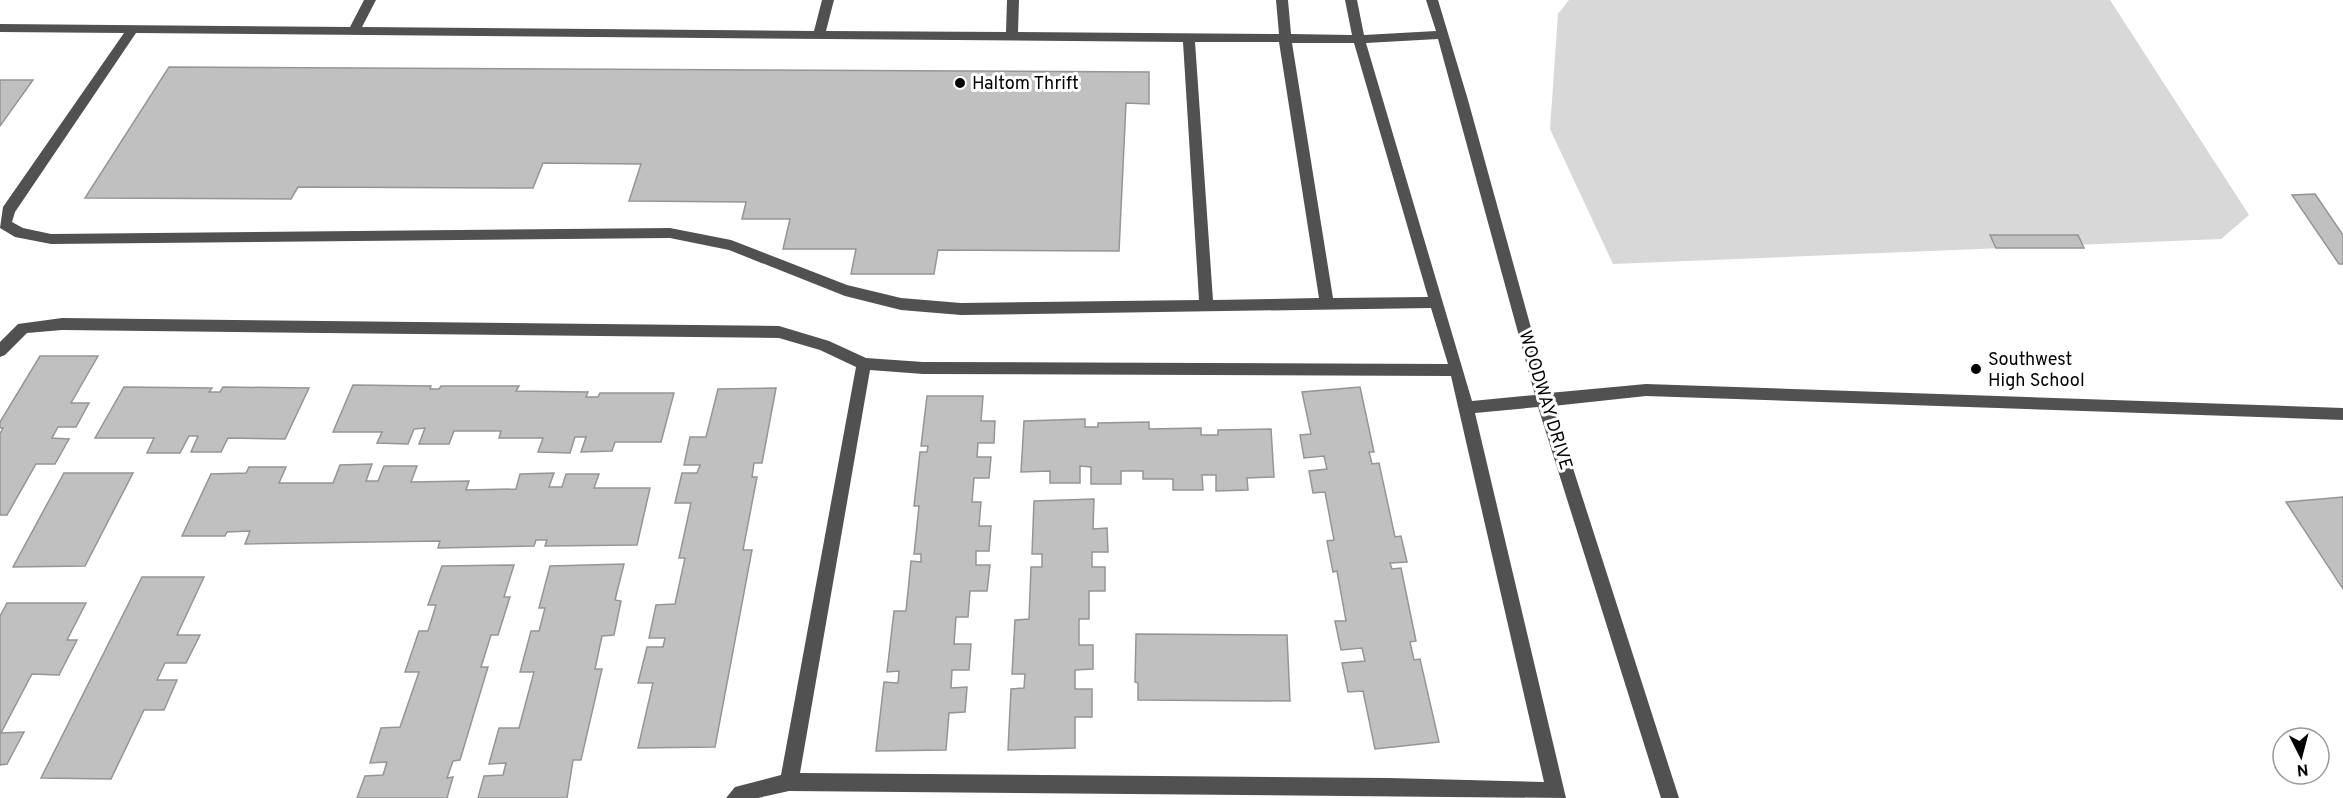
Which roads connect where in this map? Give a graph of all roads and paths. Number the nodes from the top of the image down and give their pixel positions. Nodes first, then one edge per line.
1 (370, 0) edge
2 (828, 0) edge
3 (1012, 0) edge
4 (1282, 0) edge
5 (1351, 0) edge
6 (1432, 0) edge
7 (0, 28) edge
8 (133, 29) junction
9 (354, 31) junction
10 (1443, 35) junction
11 (819, 36) junction
12 (1012, 37) junction
13 (1189, 38) junction
14 (1285, 39) junction
15 (1359, 39) junction
16 (1437, 302) junction
17 (1327, 303) junction
18 (1206, 305) junction
19 (0, 351) edge
20 (864, 364) junction
21 (1457, 370) junction
22 (1544, 400) junction
23 (1466, 408) junction
24 (2343, 414) edge
25 (789, 782) junction
26 (1556, 794) edge
27 (735, 798) edge
28 (1670, 798) edge

1 - 9 street
2 - 11 street
3 - 12 street
4 - 14 street
5 - 15 street
6 - 10 street, WOODWAY DRIVE
7 - 8 street
8 - 9 street
8 - 18 street
9 - 11 street
10 - 15 street
10 - 22 street, WOODWAY DRIVE
11 - 12 street
12 - 13 street
13 - 14 street
13 - 18 street
14 - 15 street
14 - 17 street
15 - 16 street
16 - 17 street
16 - 21 street
17 - 18 street
19 - 20 street
20 - 21 street
20 - 25 street
21 - 23 street
22 - 23 street
22 - 24 street
22 - 28 street, WOODWAY DRIVE
23 - 26 street
25 - 26 street
25 - 27 street

